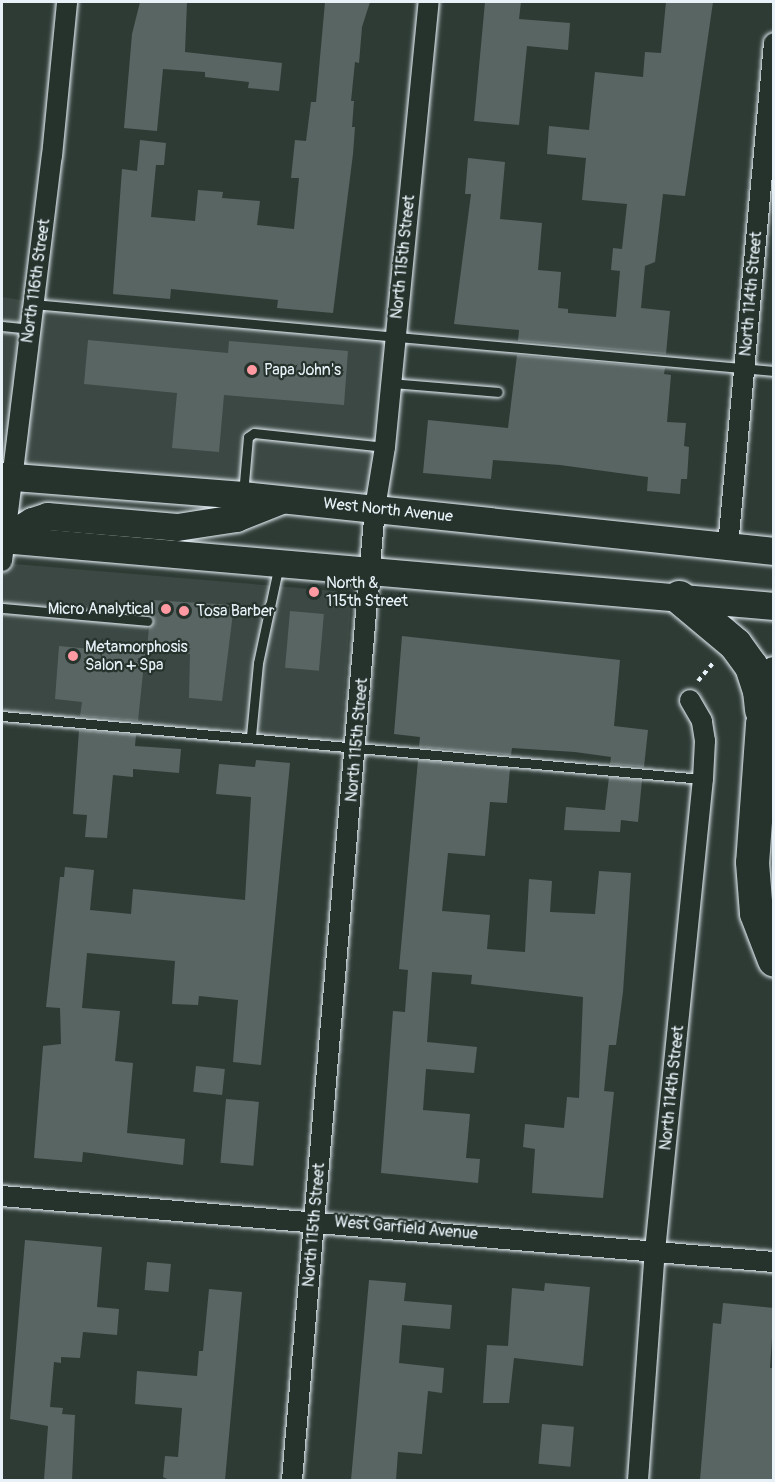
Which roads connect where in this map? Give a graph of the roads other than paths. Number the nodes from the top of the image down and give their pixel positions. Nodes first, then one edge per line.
1 (67, 2) edge
2 (429, 2) edge
3 (774, 43) edge
4 (33, 304) junction
5 (2, 327) edge
6 (29, 329) junction
7 (395, 339) junction
8 (744, 368) junction
9 (774, 371) edge
10 (391, 383) junction
11 (498, 392) dead end
12 (385, 447) junction
13 (5, 480) edge
14 (242, 495) junction
15 (284, 499) junction
16 (375, 508) junction
17 (728, 546) junction
18 (2, 547) edge
19 (774, 551) edge
20 (280, 562) junction
21 (372, 570) junction
22 (679, 597) junction
23 (774, 606) edge
24 (2, 608) edge
25 (147, 621) dead end
26 (774, 673) edge
27 (690, 700) road end
28 (2, 716) edge
29 (762, 724) junction
30 (250, 736) junction
31 (356, 746) junction
32 (703, 779) junction
33 (774, 960) edge
34 (2, 1196) edge
35 (315, 1220) junction
36 (655, 1251) junction
37 (774, 1262) edge
38 (292, 1480) edge
39 (638, 1480) edge

1 - 4 street, North 116th Street
2 - 7 street, North 115th Street
3 - 8 street, North 114th Street
4 - 6 street, North 116th Street
4 - 7 lane
5 - 6 lane
6 - 13 street, North 116th Street
7 - 8 lane
7 - 10 street, North 115th Street
8 - 9 lane
8 - 17 street, North 114th Street
10 - 11 lane
10 - 12 street, North 115th Street
12 - 14 lane
12 - 16 street, North 115th Street
13 - 14 main road, West North Avenue
13 - 18 street, North 116th Street
14 - 15 main road, West North Avenue
15 - 16 main road, West North Avenue
15 - 18 main road
16 - 17 main road, West North Avenue
16 - 21 street, North 115th Street
17 - 19 main road, West North Avenue
18 - 20 main road
20 - 21 main road
20 - 30 lane
21 - 22 main road
21 - 31 street, North 115th Street
22 - 23 main road
22 - 29 highway
24 - 25 lane
26 - 29 highway
27 - 32 street, North 114th Street
28 - 30 lane
29 - 33 highway
30 - 31 lane
31 - 32 lane
31 - 35 street, North 115th Street
32 - 36 street, North 114th Street
34 - 35 street, West Garfield Avenue
35 - 36 street, West Garfield Avenue
35 - 38 street, North 115th Street
36 - 37 street, West Garfield Avenue
36 - 39 street, North 114th Street

